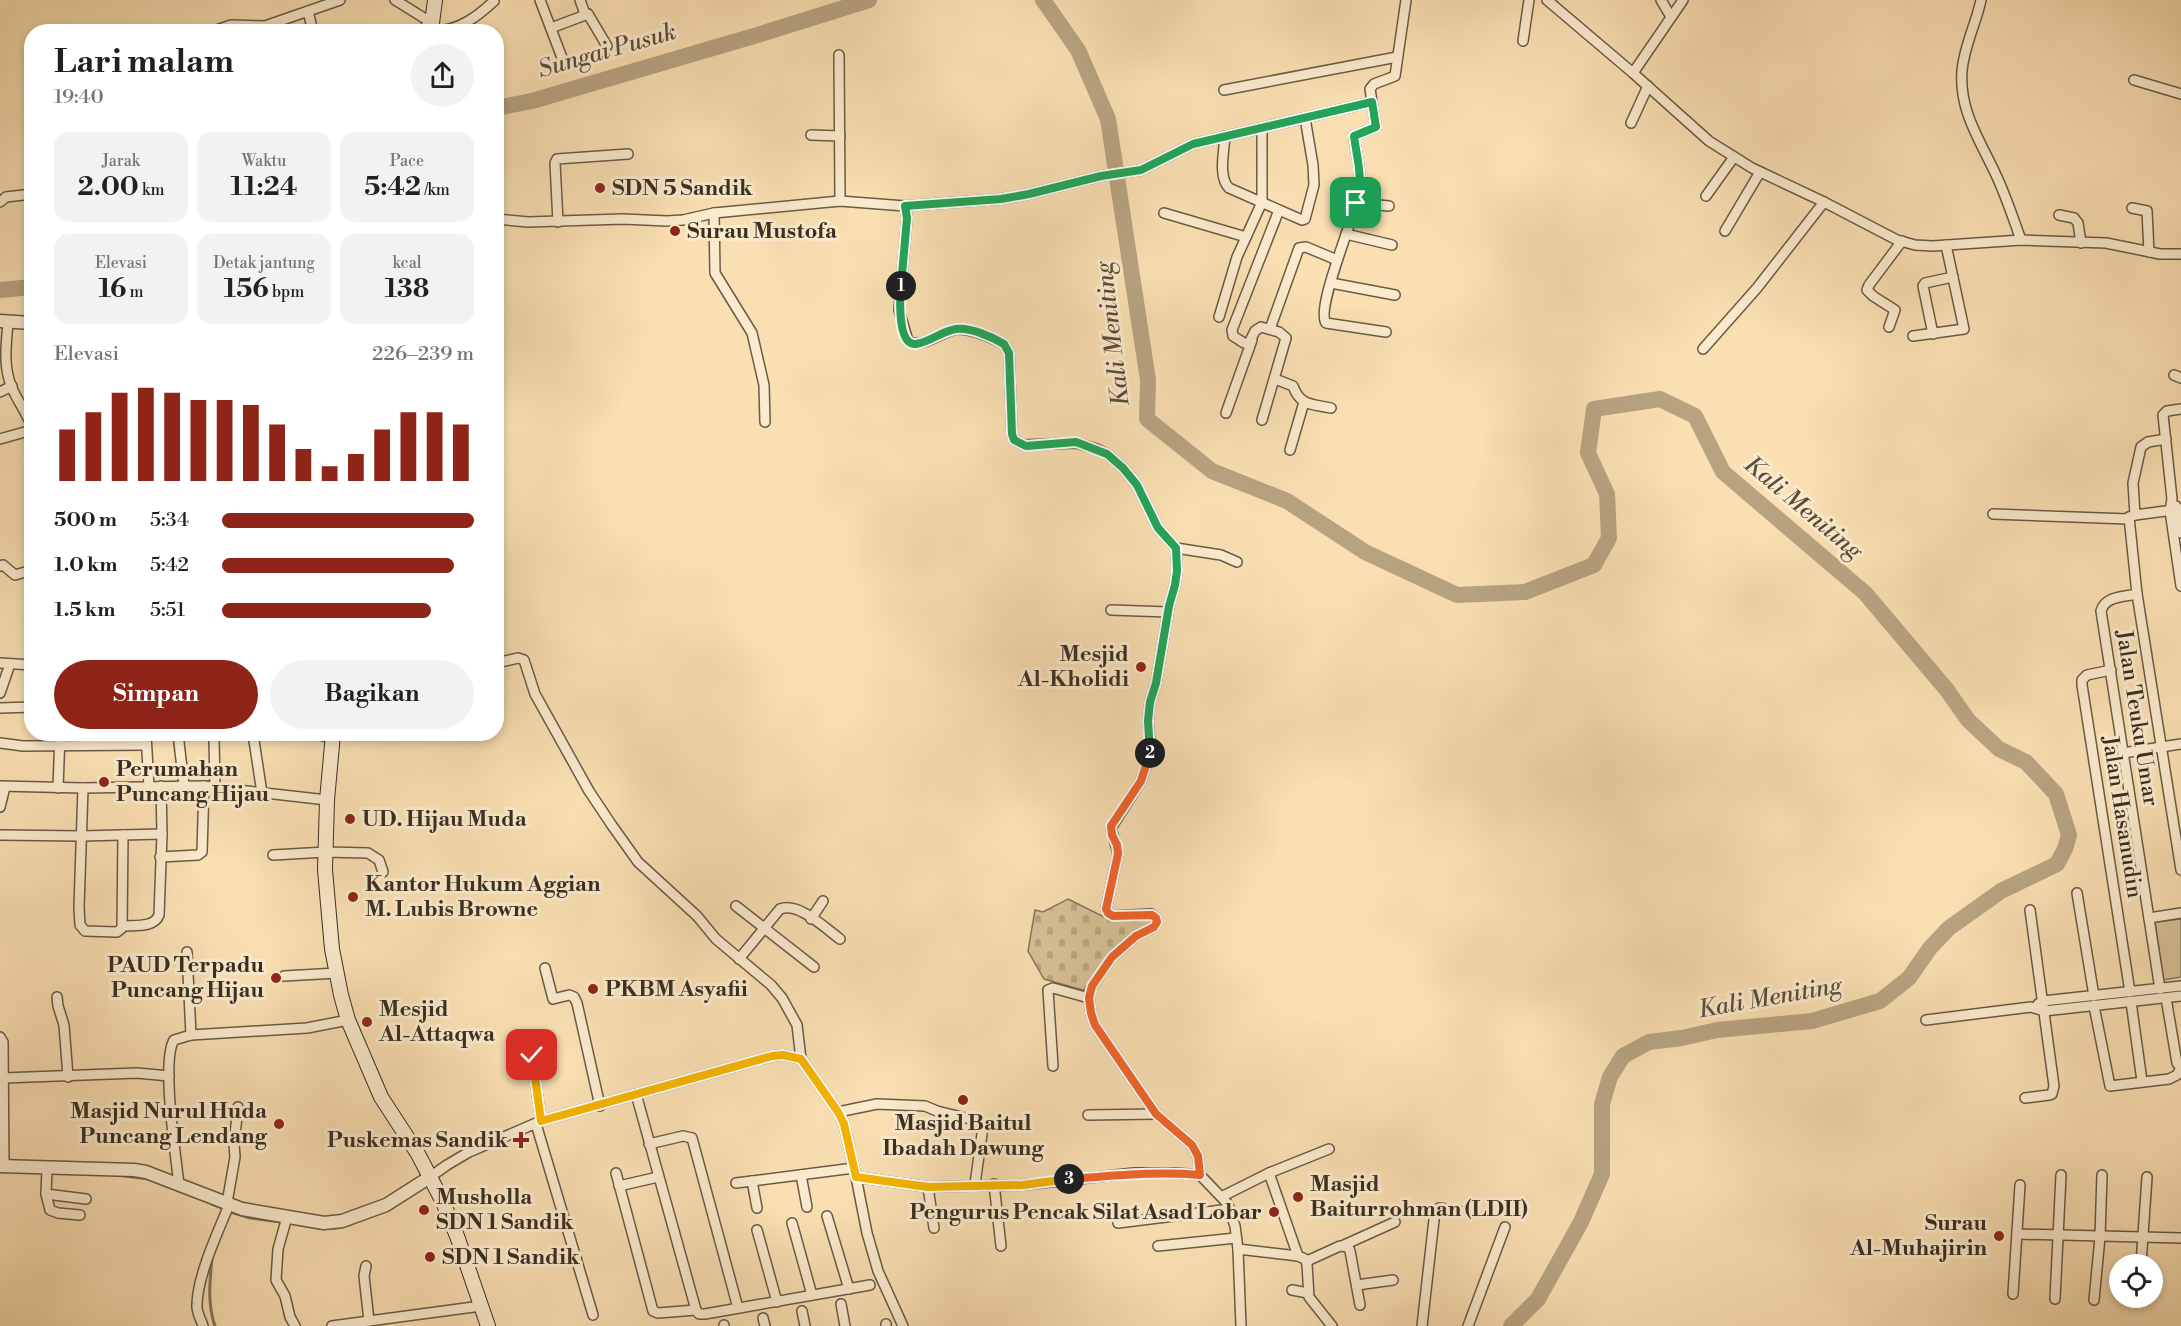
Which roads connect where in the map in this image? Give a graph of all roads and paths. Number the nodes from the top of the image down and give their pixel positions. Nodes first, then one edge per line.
1 (340, 0) edge
2 (395, 0) edge
3 (435, 0) edge
4 (540, 0) edge
5 (580, 0) edge
6 (1406, 0) edge
7 (1529, 0) edge
8 (1547, 0) edge
9 (1661, 0) edge
10 (1683, 0) edge
11 (1981, 0) edge
12 (494, 1) edge
13 (309, 11) junction
14 (585, 14) junction
15 (1671, 17) junction
16 (271, 24) edge
17 (311, 24) edge
18 (424, 24) edge
19 (431, 24) edge
20 (464, 24) edge
21 (551, 28) junction
22 (1523, 41) dead end
23 (607, 46) dead end
24 (839, 55) dead end
25 (1397, 57) junction
26 (564, 63) dead end
27 (1633, 73) junction
28 (2134, 80) dead end
29 (1648, 86) junction
30 (1224, 90) dead end
31 (2181, 94) edge
32 (1372, 102) junction
33 (1305, 118) junction
34 (1631, 123) dead end
35 (1262, 128) junction
36 (811, 135) dead end
37 (840, 136) junction
38 (1225, 136) junction
39 (628, 154) dead end
40 (1734, 157) junction
41 (1760, 172) junction
42 (24, 195) edge
43 (1706, 196) dead end
44 (840, 201) junction
45 (0, 202) edge
46 (1262, 202) junction
47 (1824, 202) junction
48 (1356, 203) junction
49 (905, 206) junction
50 (1389, 206) dead end
51 (2132, 208) dead end
52 (1279, 210) junction
53 (714, 213) junction
54 (1164, 213) dead end
55 (2060, 215) dead end
56 (504, 219) edge
57 (558, 222) junction
58 (1725, 231) dead end
59 (1346, 234) junction
60 (1246, 237) junction
61 (2021, 240) junction
62 (1902, 241) junction
63 (2081, 243) junction
64 (1392, 245) dead end
65 (1946, 246) junction
66 (2149, 252) junction
67 (2181, 254) edge
68 (1337, 260) junction
69 (1953, 277) junction
70 (1331, 283) junction
71 (1395, 295) dead end
72 (1219, 317) dead end
73 (4, 322) edge
74 (24, 323) edge
75 (1889, 327) dead end
76 (1270, 330) junction
77 (1386, 332) dead end
78 (1933, 333) junction
79 (1912, 336) dead end
80 (1252, 340) junction
81 (1703, 349) dead end
82 (1275, 379) junction
83 (12, 386) junction
84 (0, 392) edge
85 (1304, 402) junction
86 (24, 403) edge
87 (1331, 408) dead end
88 (2181, 409) edge
89 (1226, 413) dead end
90 (1262, 420) dead end
91 (765, 422) dead end
92 (24, 431) edge
93 (0, 439) edge
94 (2166, 439) junction
95 (1290, 450) dead end
96 (2176, 510) edge
97 (1993, 514) dead end
98 (2132, 516) junction
99 (2181, 533) edge
100 (1176, 548) junction
101 (1237, 562) dead end
102 (0, 566) edge
103 (24, 572) edge
104 (2181, 586) edge
105 (2137, 594) junction
106 (1111, 610) dead end
107 (1168, 612) junction
108 (504, 661) edge
109 (0, 663) edge
110 (10, 664) junction
111 (24, 665) edge
112 (2111, 670) junction
113 (0, 693) edge
114 (24, 707) edge
115 (0, 708) edge
116 (60, 741) edge
117 (146, 741) edge
118 (179, 741) edge
119 (214, 741) edge
120 (254, 741) edge
121 (332, 741) edge
122 (0, 743) edge
123 (2181, 744) edge
124 (60, 745) junction
125 (146, 745) junction
126 (2162, 747) junction
127 (2123, 753) junction
128 (184, 785) junction
129 (161, 786) junction
130 (204, 786) junction
131 (215, 786) junction
132 (2, 787) edge
133 (149, 787) junction
134 (58, 788) junction
135 (83, 789) junction
136 (262, 793) junction
137 (327, 800) junction
138 (0, 807) edge
139 (162, 834) junction
140 (0, 835) edge
141 (123, 835) junction
142 (81, 836) junction
143 (326, 852) junction
144 (273, 855) dead end
145 (160, 857) junction
146 (2181, 870) edge
147 (383, 872) dead end
148 (2077, 893) dead end
149 (823, 901) dead end
150 (736, 906) dead end
151 (2030, 910) dead end
152 (2181, 913) edge
153 (2149, 918) junction
154 (811, 919) junction
155 (123, 926) junction
156 (765, 928) junction
157 (840, 939) dead end
158 (187, 952) dead end
159 (739, 959) junction
160 (814, 967) dead end
161 (545, 968) dead end
162 (337, 973) junction
163 (284, 976) dead end
164 (2181, 986) edge
165 (2160, 989) junction
166 (57, 996) dead end
167 (2181, 996) edge
168 (2130, 997) junction
169 (1089, 998) junction
170 (2166, 998) junction
171 (2094, 1001) junction
172 (2044, 1006) junction
173 (348, 1020) junction
174 (1926, 1020) dead end
175 (191, 1035) junction
176 (0, 1037) edge
177 (532, 1055) dead end
178 (801, 1059) junction
179 (1053, 1066) dead end
180 (2181, 1068) edge
181 (169, 1076) junction
182 (68, 1077) junction
183 (3, 1078) junction
184 (2142, 1082) junction
185 (636, 1094) junction
186 (2025, 1098) dead end
187 (600, 1106) junction
188 (238, 1107) dead end
189 (838, 1112) junction
190 (1156, 1114) junction
191 (1088, 1115) dead end
192 (539, 1122) junction
193 (648, 1144) junction
194 (1329, 1149) dead end
195 (2, 1166) edge
196 (47, 1168) junction
197 (616, 1173) dead end
198 (855, 1173) junction
199 (1269, 1173) junction
200 (801, 1175) junction
201 (1200, 1175) junction
202 (2061, 1175) dead end
203 (2102, 1175) dead end
204 (430, 1177) junction
205 (658, 1177) junction
206 (2147, 1177) dead end
207 (752, 1181) junction
208 (735, 1183) dead end
209 (975, 1184) junction
210 (994, 1184) junction
211 (179, 1185) junction
212 (2019, 1185) dead end
213 (619, 1186) junction
214 (928, 1187) junction
215 (46, 1194) junction
216 (1223, 1196) junction
217 (86, 1199) dead end
218 (807, 1207) dead end
219 (227, 1208) junction
220 (757, 1208) dead end
221 (1230, 1209) junction
222 (1460, 1210) dead end
223 (80, 1215) dead end
224 (827, 1216) dead end
225 (285, 1221) junction
226 (792, 1222) dead end
227 (1118, 1222) dead end
228 (1395, 1222) dead end
229 (1505, 1227) dead end
230 (934, 1228) dead end
231 (757, 1230) dead end
232 (2017, 1234) junction
233 (2059, 1235) junction
234 (2100, 1237) junction
235 (1236, 1238) junction
236 (2143, 1238) junction
237 (2181, 1239) edge
238 (1344, 1245) junction
239 (1001, 1246) dead end
240 (1158, 1246) dead end
241 (1238, 1249) junction
242 (2142, 1254) edge
243 (1298, 1256) junction
244 (1306, 1261) junction
245 (366, 1266) dead end
246 (1394, 1280) dead end
247 (1357, 1285) junction
248 (870, 1286) dead end
249 (849, 1289) junction
250 (1292, 1290) dead end
251 (1308, 1293) junction
252 (2013, 1294) dead end
253 (812, 1295) junction
254 (2055, 1299) dead end
255 (2094, 1300) dead end
256 (777, 1302) junction
257 (841, 1304) dead end
258 (1360, 1305) dead end
259 (481, 1306) junction
260 (738, 1308) junction
261 (696, 1310) junction
262 (802, 1311) dead end
263 (593, 1315) dead end
264 (369, 1321) junction
265 (203, 1326) edge
266 (295, 1326) edge
267 (332, 1326) edge
268 (488, 1326) edge
269 (806, 1326) edge
270 (845, 1326) edge
271 (903, 1326) edge
272 (1241, 1326) edge
273 (1332, 1326) edge
274 (1422, 1326) edge
275 (1468, 1326) edge

1 - 13 street
2 - 18 street
3 - 19 main road
4 - 21 street
5 - 14 street
6 - 25 street
7 - 22 street
8 - 27 street
9 - 15 street
10 - 15 street
11 - 61 street
12 - 20 street
13 - 16 street
13 - 17 street
14 - 21 street
14 - 23 street
15 - 27 street
21 - 26 street
24 - 37 street
25 - 30 street
25 - 32 street
27 - 29 street
28 - 31 street
29 - 34 street
29 - 40 street
32 - 33 street
32 - 48 street
33 - 35 street
33 - 52 street
35 - 38 street
35 - 46 street
36 - 37 street
37 - 44 street
38 - 46 street
38 - 49 street
39 - 57 street
40 - 41 street
40 - 43 street
41 - 47 street
41 - 58 street
42 - 45 street
44 - 49 street
44 - 53 street
46 - 52 street
46 - 60 street
47 - 62 street
47 - 81 street
48 - 50 street
48 - 59 street
49 - 100 street
51 - 66 street
52 - 80 street
53 - 57 street
53 - 91 street
54 - 60 street
55 - 63 street
56 - 57 street
59 - 64 street
59 - 68 street
60 - 72 street
61 - 63 street
61 - 65 street
62 - 65 street
62 - 75 street
63 - 66 street
65 - 69 street
66 - 67 street
68 - 70 street
68 - 76 street
69 - 78 street
69 - 78 street
70 - 71 street
70 - 77 street
73 - 74 street
73 - 83 street
76 - 80 street
76 - 82 street
78 - 79 street
80 - 89 street
82 - 85 street
82 - 90 street
83 - 84 street
83 - 86 street
85 - 87 street
85 - 95 street
88 - 94 street
92 - 93 street
94 - 96 street
94 - 98 street
96 - 98 street
96 - 99 street
96 - 104 street
97 - 98 street
98 - 105 street
100 - 101 street
100 - 107 street
102 - 103 street
105 - 112 street, Jalan Teuku Umar
105 - 126 street
106 - 107 street
107 - 169 street
108 - 159 street
109 - 110 street
110 - 111 street
110 - 113 street
112 - 127 street, Jalan Teuku Umar
112 - 168 street, Jalan Hasanudin
114 - 115 street
116 - 124 street
117 - 125 street
118 - 128 street
119 - 131 street
120 - 136 street
121 - 137 main road
122 - 124 street
123 - 126 street
124 - 125 street
124 - 134 street
125 - 133 street
126 - 127 street
126 - 146 street
127 - 153 street, Jalan Teuku Umar
128 - 129 street
128 - 130 street
129 - 133 street
129 - 139 street
130 - 131 street
130 - 145 street
131 - 136 street
132 - 134 street
132 - 138 street
133 - 135 street
134 - 135 street
135 - 142 street
136 - 137 street
137 - 143 main road
139 - 141 street
139 - 145 street
140 - 142 street
141 - 142 street
141 - 155 street
142 - 155 street
143 - 144 street
143 - 147 street
143 - 162 main road
145 - 155 street
148 - 171 street
149 - 154 street
150 - 156 street
151 - 172 street
152 - 153 street
153 - 165 street, Jalan Teuku Umar
154 - 156 street
154 - 157 street
156 - 159 street
156 - 160 street
158 - 175 street
159 - 178 street
161 - 187 street
162 - 163 street
162 - 173 main road
164 - 165 street
165 - 168 street
166 - 182 street
167 - 170 street
168 - 170 street
168 - 171 street
168 - 184 street
169 - 179 street
169 - 190 street
170 - 180 street
171 - 172 street
171 - 184 street
172 - 174 street
172 - 186 street
173 - 175 street
173 - 204 main road
175 - 181 street
176 - 183 street
177 - 192 street
178 - 185 street
178 - 189 street
180 - 184 street
181 - 182 street
181 - 211 street
182 - 183 street
183 - 195 street
185 - 187 street
185 - 193 street
187 - 192 street
188 - 219 street
189 - 198 street
189 - 209 street
190 - 191 street
190 - 201 street
192 - 204 street
192 - 263 street
193 - 205 street
193 - 260 street
194 - 199 street
195 - 196 street
196 - 211 street
196 - 215 street
197 - 213 street
198 - 200 street
198 - 214 street
198 - 271 street
199 - 216 street
199 - 243 street
200 - 207 street
200 - 218 street
201 - 210 street
201 - 216 street
202 - 233 street
203 - 234 street
204 - 225 street
204 - 259 main road
205 - 213 street
205 - 261 street
206 - 236 street
207 - 208 street
207 - 220 street
209 - 210 street
209 - 214 street
210 - 239 street
211 - 219 street
212 - 232 street
213 - 261 street
214 - 230 street
215 - 217 street
215 - 223 street
216 - 221 street
219 - 225 street
219 - 265 street
221 - 227 street
221 - 235 street
222 - 274 street
224 - 249 street
225 - 266 street
226 - 253 street
228 - 238 street
229 - 275 street
231 - 256 street
232 - 233 street
232 - 252 street
233 - 234 street
233 - 254 street
234 - 236 street
234 - 255 street
235 - 240 street
235 - 241 street
236 - 237 street
236 - 242 street
238 - 244 street
238 - 247 street
241 - 243 street
241 - 272 street
243 - 244 street
244 - 251 street
245 - 264 street
246 - 247 street
247 - 258 street
248 - 249 street
249 - 253 street
250 - 251 street
251 - 273 street
253 - 256 street
256 - 260 street
257 - 270 street
259 - 264 street
259 - 268 main road
260 - 261 street
262 - 269 street
264 - 267 street

